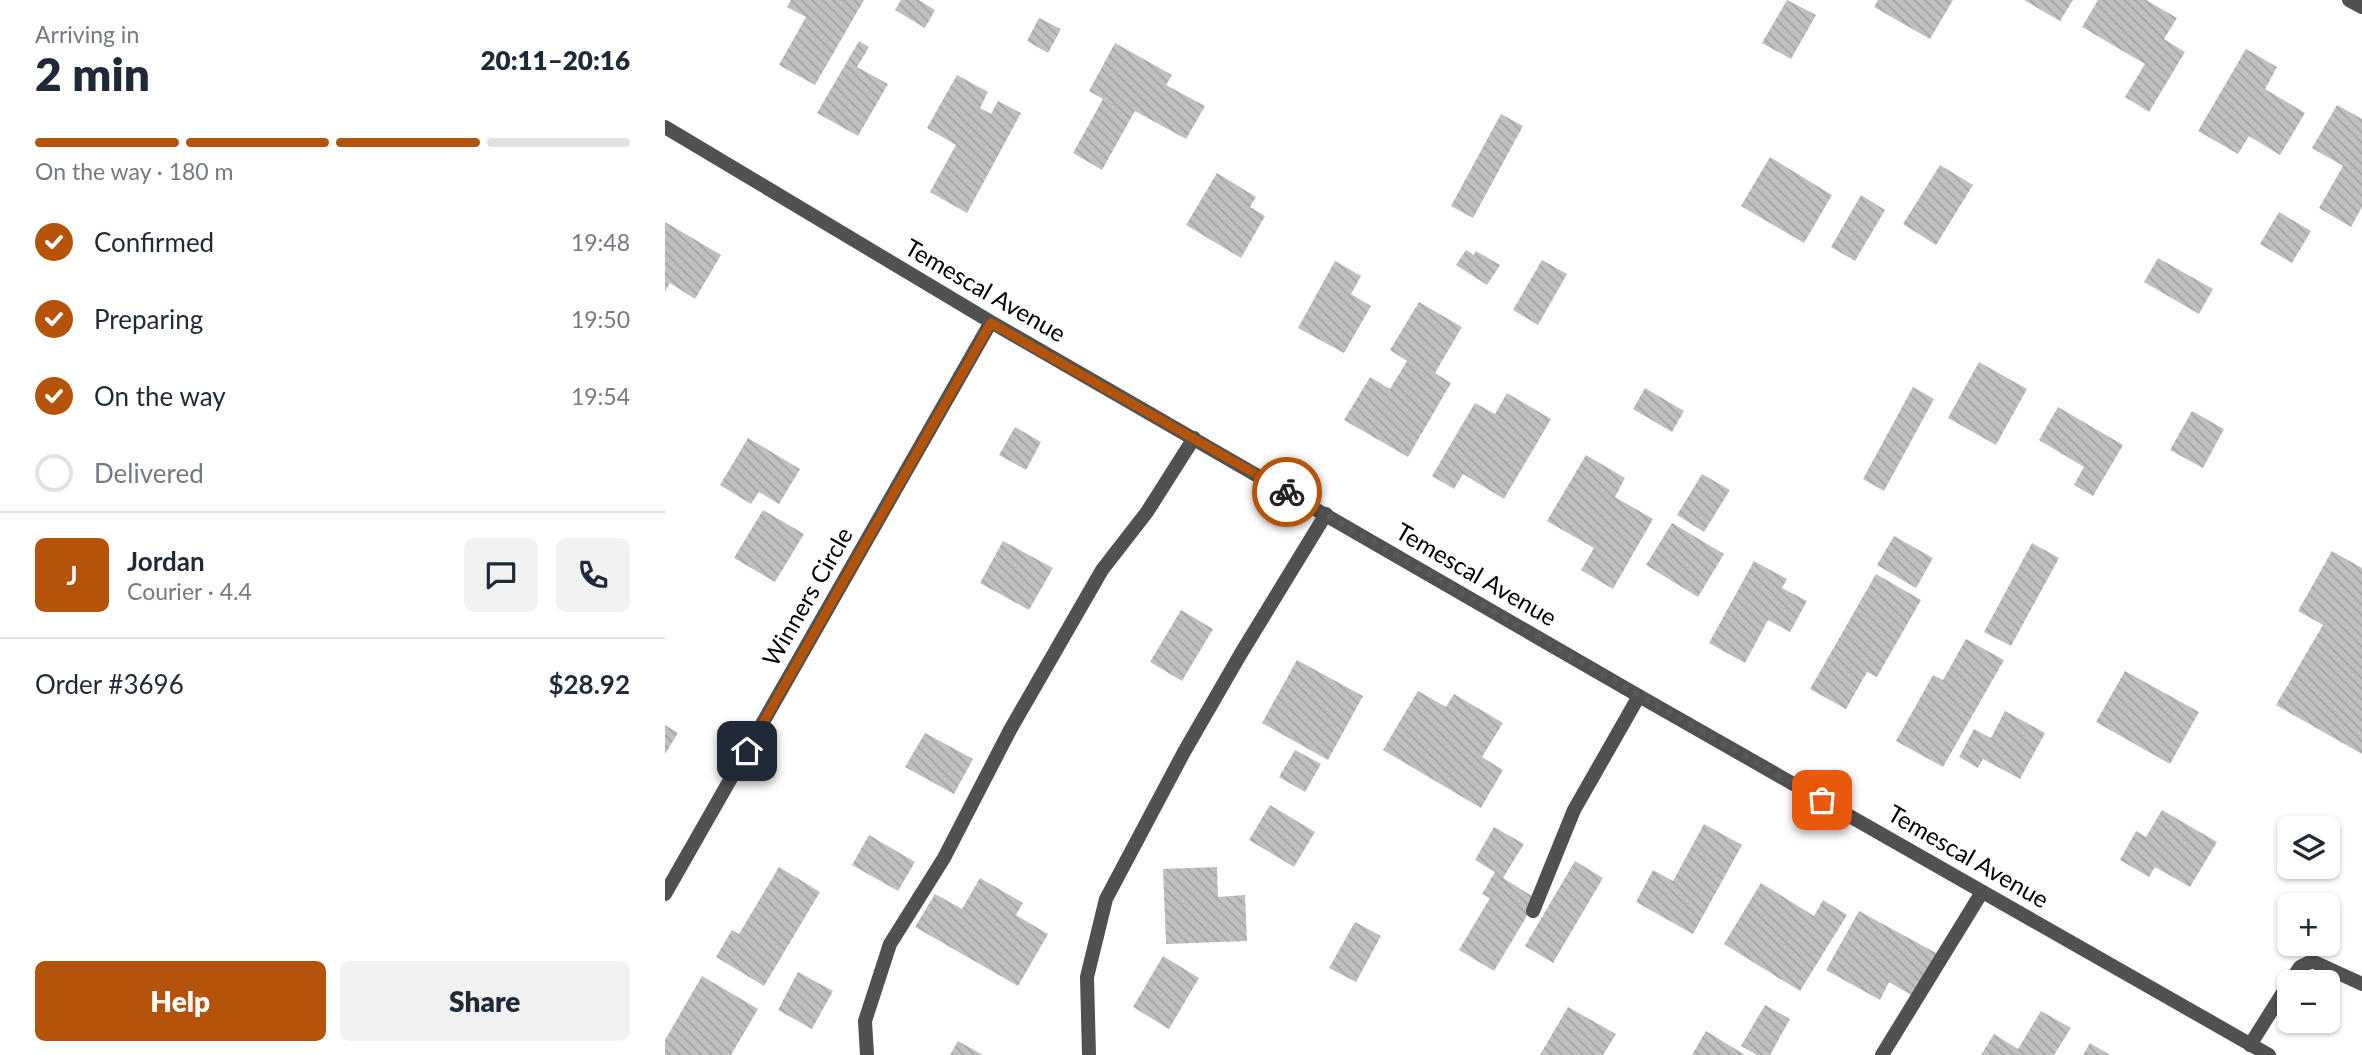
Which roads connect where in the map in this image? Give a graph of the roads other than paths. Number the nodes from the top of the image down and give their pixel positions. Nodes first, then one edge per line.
1 (2349, 0) edge
2 (2362, 7) edge
3 (665, 127) edge
4 (991, 323) junction
5 (1194, 438) junction
6 (1326, 514) junction
7 (1639, 696) junction
8 (1982, 892) junction
9 (665, 894) edge
10 (1533, 911) dead end
11 (2297, 970) edge
12 (2332, 970) edge
13 (2340, 974) edge
14 (2362, 984) edge
15 (2277, 1003) edge
16 (2250, 1045) junction
17 (867, 1055) edge
18 (1089, 1055) edge
19 (1882, 1055) edge
20 (2269, 1055) edge

1 - 2 street
3 - 4 street, Temescal Avenue
4 - 5 street, Temescal Avenue
4 - 9 street, Winners Circle
5 - 6 street, Temescal Avenue
5 - 17 street
6 - 7 street, Temescal Avenue
6 - 18 street
7 - 8 street, Temescal Avenue
7 - 10 street
8 - 16 street, Temescal Avenue
8 - 19 street
11 - 12 street
13 - 14 street
15 - 16 street
16 - 20 street, Temescal Avenue

